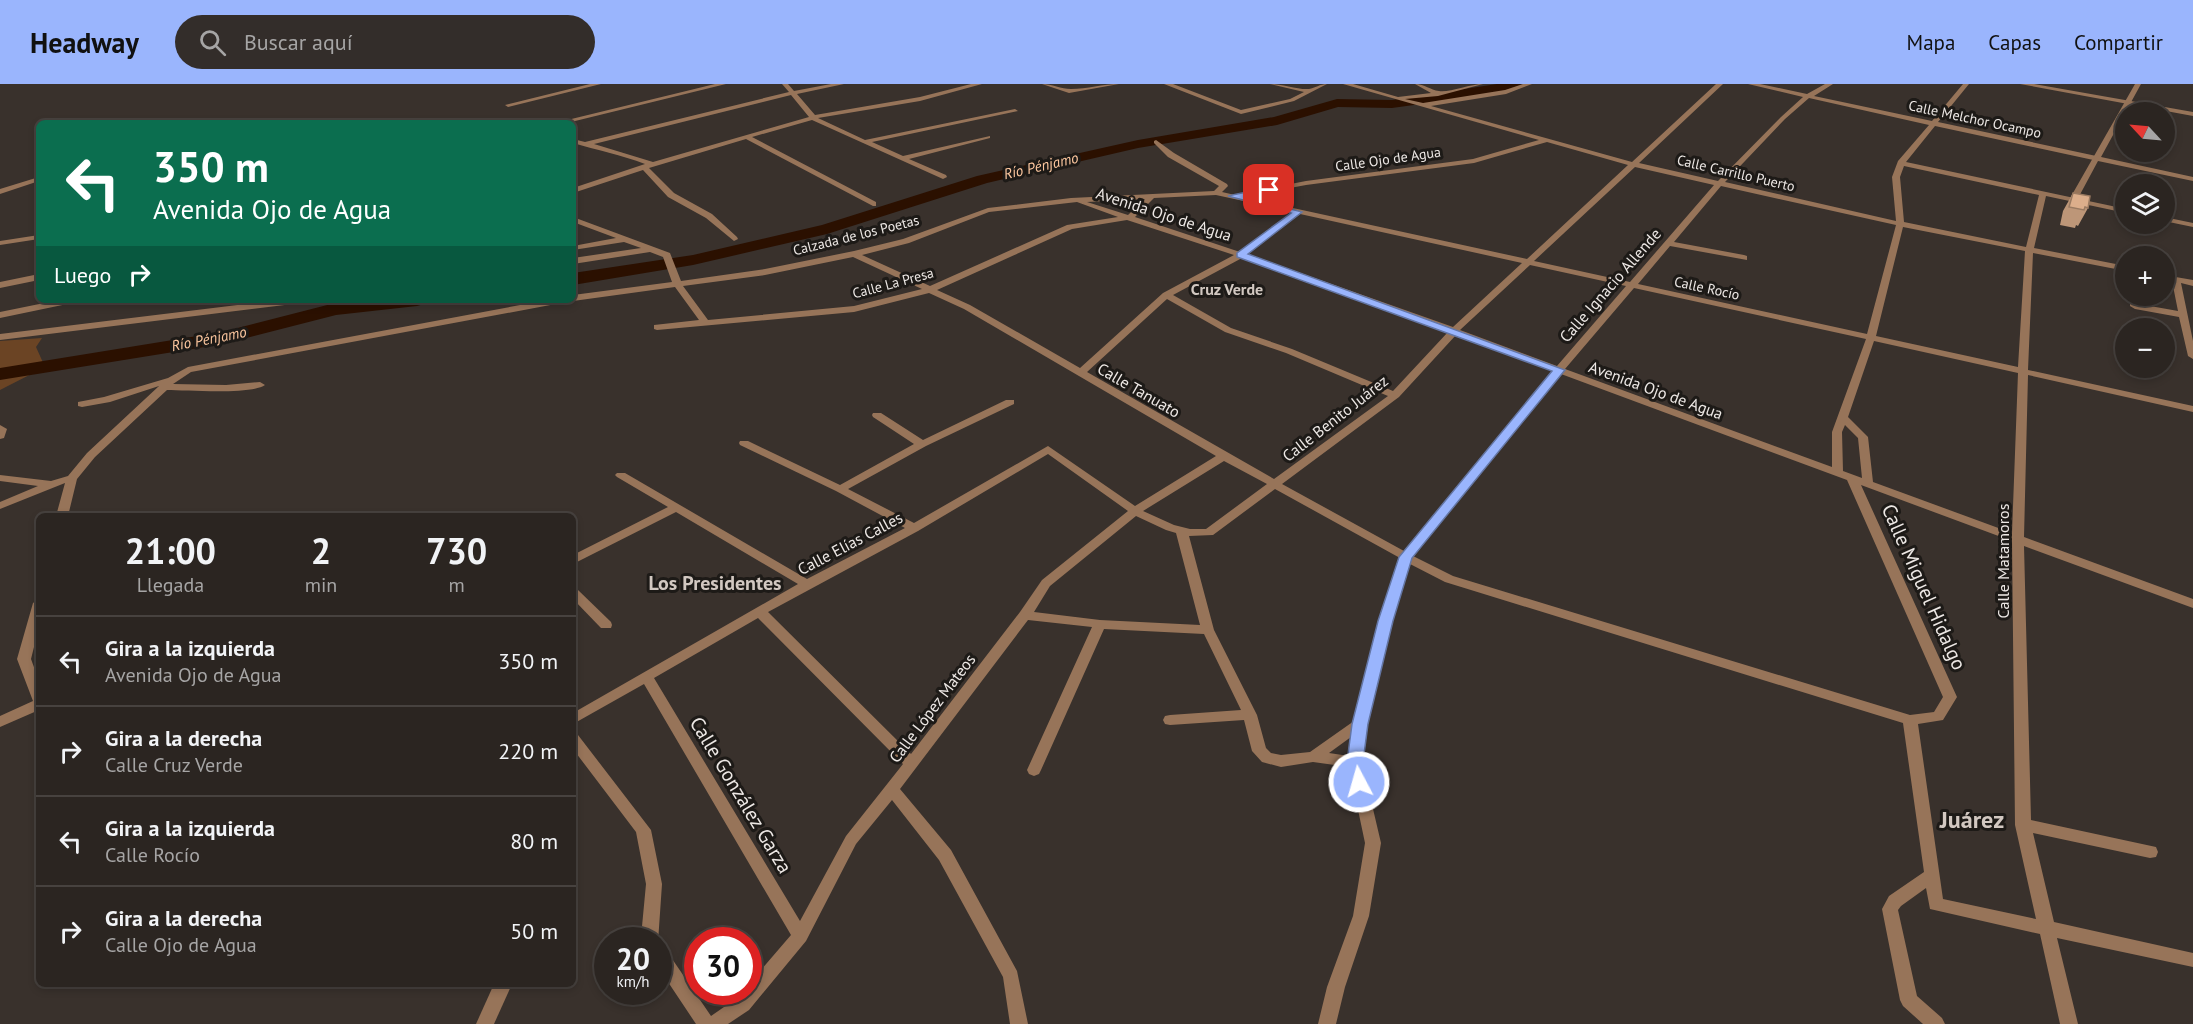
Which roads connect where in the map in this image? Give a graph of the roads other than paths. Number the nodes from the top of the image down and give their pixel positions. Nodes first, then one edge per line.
1 (598, 84) edge
2 (723, 84) edge
3 (785, 84) edge
4 (841, 84) edge
5 (979, 84) edge
6 (1045, 84) edge
7 (1116, 84) edge
8 (1167, 84) edge
9 (1273, 84) edge
10 (1324, 84) edge
11 (1346, 84) edge
12 (1418, 84) edge
13 (1480, 84) edge
14 (1529, 84) edge
15 (1720, 84) edge
16 (1751, 84) edge
17 (1830, 84) edge
18 (1966, 84) edge
19 (2023, 84) edge
20 (2136, 84) edge
21 (1310, 91) junction
22 (793, 93) junction
23 (1438, 94) junction
24 (1808, 96) junction
25 (1392, 97) junction
26 (2122, 102) edge
27 (2128, 102) edge
28 (508, 105) dead end
29 (1415, 105) junction
30 (1015, 111) dead end
31 (2175, 111) edge
32 (2193, 114) edge
33 (815, 119) junction
34 (573, 120) edge
35 (1933, 123) junction
36 (2115, 127) edge
37 (988, 137) dead end
38 (749, 139) junction
39 (1545, 141) junction
40 (864, 142) junction
41 (1156, 142) dead end
42 (576, 143) edge
43 (901, 159) junction
44 (2098, 159) junction
45 (1901, 163) junction
46 (1632, 164) junction
47 (653, 165) junction
48 (644, 167) junction
49 (943, 177) dead end
50 (2193, 179) edge
51 (36, 180) edge
52 (1977, 180) junction
53 (1720, 183) junction
54 (576, 190) edge
55 (1974, 191) dead end
56 (0, 192) edge
57 (1216, 193) junction
58 (2043, 193) junction
59 (1152, 196) junction
60 (1232, 196) junction
61 (1066, 200) junction
62 (2073, 200) junction
63 (873, 204) dead end
64 (2115, 209) edge
65 (1298, 212) junction
66 (1131, 217) junction
67 (576, 220) edge
68 (2175, 221) edge
69 (1900, 224) junction
70 (2193, 225) edge
71 (36, 237) edge
72 (625, 239) junction
73 (734, 239) dead end
74 (0, 243) edge
75 (1668, 243) junction
76 (576, 247) edge
77 (652, 249) junction
78 (2030, 250) junction
79 (854, 254) junction
80 (1241, 255) junction
81 (1744, 258) dead end
82 (576, 261) edge
83 (1526, 262) junction
84 (2115, 268) edge
85 (36, 278) edge
86 (2176, 279) joint
87 (677, 283) junction
88 (2193, 283) edge
89 (0, 285) edge
90 (1630, 285) junction
91 (929, 290) junction
92 (1166, 295) junction
93 (576, 298) edge
94 (58, 303) edge
95 (545, 303) edge
96 (250, 304) edge
97 (2135, 306) edge
98 (0, 315) edge
99 (2183, 315) junction
100 (706, 323) junction
101 (657, 327) dead end
102 (1454, 331) junction
103 (0, 337) edge
104 (1871, 338) junction
105 (2193, 356) edge
106 (1559, 370) junction
107 (2023, 372) junction
108 (1080, 373) junction
109 (175, 377) junction
110 (260, 385) dead end
111 (165, 387) junction
112 (1395, 395) junction
113 (1010, 402) dead end
114 (82, 404) dead end
115 (2193, 409) edge
116 (877, 415) dead end
117 (1842, 417) junction
118 (0, 428) edge
119 (0, 436) edge
120 (744, 443) dead end
121 (922, 444) junction
122 (1224, 456) junction
123 (1838, 474) junction
124 (621, 475) dead end
125 (0, 478) edge
126 (72, 478) junction
127 (1852, 478) junction
128 (1277, 483) junction
129 (1868, 483) junction
130 (51, 484) junction
131 (840, 489) junction
132 (0, 506) edge
133 (677, 507) junction
134 (1135, 512) junction
135 (63, 513) edge
136 (914, 528) junction
137 (1182, 533) junction
138 (2018, 540) junction
139 (1406, 557) junction
140 (576, 558) edge
141 (807, 584) junction
142 (576, 595) edge
143 (2193, 604) edge
144 (761, 613) junction
145 (36, 614) edge
146 (1025, 615) junction
147 (1100, 624) junction
148 (606, 625) dead end
149 (1208, 630) junction
150 (646, 676) junction
151 (36, 691) edge
152 (36, 705) edge
153 (1250, 715) junction
154 (576, 716) edge
155 (1170, 720) dead end
156 (1910, 720) junction
157 (0, 722) edge
158 (1360, 724) junction
159 (576, 743) edge
160 (1313, 758) junction
161 (1355, 762) junction
162 (912, 764) junction
163 (1034, 770) dead end
164 (892, 790) junction
165 (2023, 825) junction
166 (2150, 852) dead end
167 (1932, 875) junction
168 (650, 927) edge
169 (2048, 928) junction
170 (800, 936) junction
171 (2193, 960) edge
172 (672, 973) edge
173 (502, 987) edge
174 (485, 1024) edge
175 (706, 1024) edge
176 (713, 1024) edge
177 (1019, 1024) edge
178 (1327, 1024) edge
179 (1936, 1024) edge
180 (2069, 1024) edge

1 - 28 street
2 - 34 street
3 - 22 street
4 - 22 street
5 - 33 street
6 - 7 street
8 - 21 street
9 - 21 street
10 - 21 street
11 - 25 street, Calle Carrillo Puerto
12 - 23 street
13 - 23 street
14 - 29 street
15 - 46 street, Calle Benito Juárez
16 - 24 street, Calle Melchor Ocampo
17 - 24 street, Calle Ignacio Allende
18 - 35 street
19 - 26 street
20 - 27 street
22 - 33 street
22 - 42 street
23 - 25 street
24 - 35 street, Calle Melchor Ocampo
24 - 53 street, Calle Ignacio Allende
25 - 29 street, Calle Carrillo Puerto
29 - 39 street, Calle Carrillo Puerto
30 - 40 street
31 - 32 street
33 - 38 street
33 - 40 street
35 - 44 street, Calle Melchor Ocampo
35 - 45 street
36 - 44 street
37 - 43 street
38 - 47 street
38 - 63 street
39 - 46 street, Calle Carrillo Puerto
39 - 60 street, Calle Ojo de Agua
40 - 43 street
41 - 57 street
42 - 47 street
43 - 49 street
44 - 50 street, Calle Melchor Ocampo
44 - 62 street
45 - 52 street
45 - 69 street
46 - 53 street, Calle Carrillo Puerto
46 - 83 street, Calle Benito Juárez
47 - 48 street
48 - 54 street
48 - 73 street
51 - 56 street
52 - 55 street
52 - 58 street
53 - 69 street, Calle Carrillo Puerto
53 - 75 street, Calle Ignacio Allende
57 - 59 street, Calzada de los Poetas
57 - 60 street, Calle Rocío
58 - 62 street
58 - 78 street, Calle Matamoros
59 - 61 street, Calzada de los Poetas
59 - 66 street
60 - 65 street, Calle Rocío
61 - 66 street, Avenida Ojo de Agua
61 - 79 street, Calzada de los Poetas
62 - 64 street
65 - 80 street
65 - 83 street, Calle Rocío
66 - 80 street, Avenida Ojo de Agua
66 - 91 street, Calle La Presa
67 - 72 street
68 - 70 street
69 - 78 street, Calle Carrillo Puerto
69 - 104 street
71 - 74 street
72 - 76 street
72 - 77 street
75 - 81 street
75 - 90 street, Calle Ignacio Allende
77 - 82 street
77 - 87 street
78 - 84 street, Calle Carrillo Puerto
78 - 107 street, Calle Matamoros
79 - 87 street, Calzada de los Poetas
79 - 91 street, Calle Tanuato
80 - 92 street
80 - 102 street, Avenida Ojo de Agua
83 - 90 street, Calle Rocío
83 - 102 street, Calle Benito Juárez
85 - 89 street
86 - 88 street
86 - 99 street
87 - 93 street, Calzada de los Poetas
87 - 100 street
90 - 104 street, Calle Rocío
90 - 106 street, Calle Ignacio Allende
91 - 100 street, Calle La Presa
91 - 108 street, Calle Tanuato
92 - 108 street
92 - 112 street
94 - 98 street
95 - 109 street
96 - 103 street
97 - 99 street
99 - 105 street
100 - 101 street, Calle La Presa
102 - 106 street, Avenida Ojo de Agua
102 - 112 street, Calle Benito Juárez
104 - 107 street, Calle Rocío
104 - 117 street
106 - 123 street, Avenida Ojo de Agua
106 - 139 street, Calle Ignacio Allende
107 - 115 street, Calle Rocío
107 - 138 street, Calle Matamoros
108 - 122 street, Calle Tanuato
109 - 111 street
109 - 114 street
110 - 111 street
111 - 126 street
112 - 128 street, Calle Benito Juárez
113 - 121 street
116 - 121 street
117 - 123 street
117 - 129 street
118 - 119 street
120 - 131 street
121 - 131 street
122 - 128 street, Calle Tanuato
122 - 134 street, Calle López Mateos
123 - 127 street, Avenida Ojo de Agua
124 - 133 street
125 - 130 street
126 - 130 street
126 - 135 street
127 - 129 street, Avenida Ojo de Agua
127 - 156 street, Calle Miguel Hidalgo
128 - 137 street, Calle Benito Juárez
128 - 139 street, Calle Tanuato
129 - 138 street, Avenida Ojo de Agua
130 - 132 street
131 - 136 street
133 - 140 street
133 - 141 street
134 - 136 street, Calle Elías Calles
134 - 137 street
134 - 146 street, Calle López Mateos
136 - 141 street, Calle Elías Calles
137 - 149 street
138 - 143 street, Avenida Ojo de Agua
138 - 165 street, Calle Matamoros
139 - 156 street, Calle Tanuato
139 - 158 street, Calle Ignacio Allende
141 - 144 street, Calle Elías Calles
142 - 148 street
144 - 150 street, Calle Elías Calles
144 - 162 street
145 - 151 street
146 - 147 street
146 - 162 street, Calle López Mateos
147 - 149 street
147 - 163 street
149 - 153 street
150 - 154 street, Calle Elías Calles
150 - 170 street, Calle González Garza
152 - 157 street
153 - 155 street
153 - 160 street
156 - 167 street
158 - 160 street
158 - 161 street, Calle Ignacio Allende
159 - 168 street
160 - 161 street
161 - 178 street
162 - 164 street, Calle López Mateos
164 - 170 street, Calle López Mateos
164 - 177 street
165 - 166 street
165 - 169 street, Calle Matamoros
167 - 169 street
167 - 179 street
169 - 171 street
169 - 180 street
170 - 176 street, Calle López Mateos
172 - 175 street
173 - 174 street

